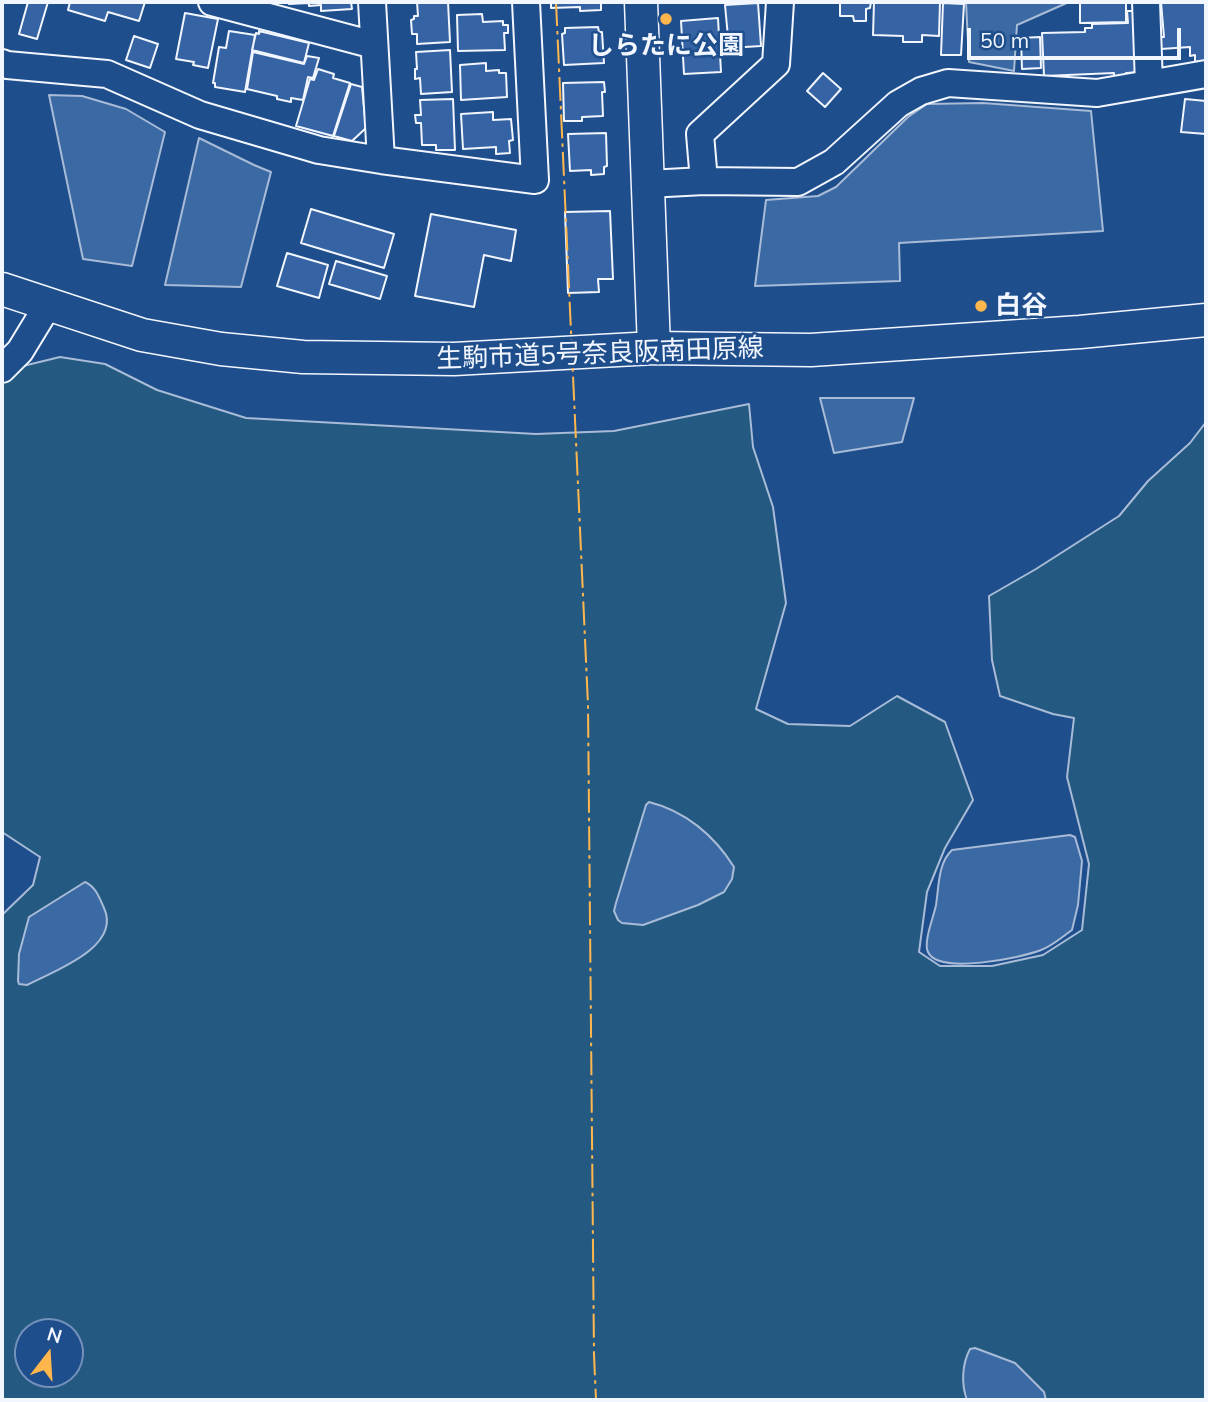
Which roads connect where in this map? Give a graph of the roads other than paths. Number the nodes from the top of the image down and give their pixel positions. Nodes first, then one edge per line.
1 (212, 2) edge
2 (372, 2) edge
3 (527, 2) edge
4 (640, 2) edge
5 (780, 2) edge
6 (1146, 2) edge
7 (374, 45) junction
8 (2, 63) edge
9 (1206, 75) edge
10 (1149, 84) junction
11 (381, 160) junction
12 (704, 181) junction
13 (648, 184) junction
14 (2, 289) edge
15 (48, 305) junction
16 (1206, 320) edge
17 (653, 348) junction
18 (2, 369) edge

1 - 7 street
2 - 7 street
3 - 11 street
4 - 13 street
5 - 12 street
6 - 10 street
7 - 11 street
8 - 11 street
9 - 10 street
10 - 12 street
12 - 13 street
13 - 17 street
14 - 15 street, 生駒市道5号奈良阪南田原線
15 - 17 street, 生駒市道5号奈良阪南田原線
15 - 18 street
16 - 17 street, 生駒市道5号奈良阪南田原線

